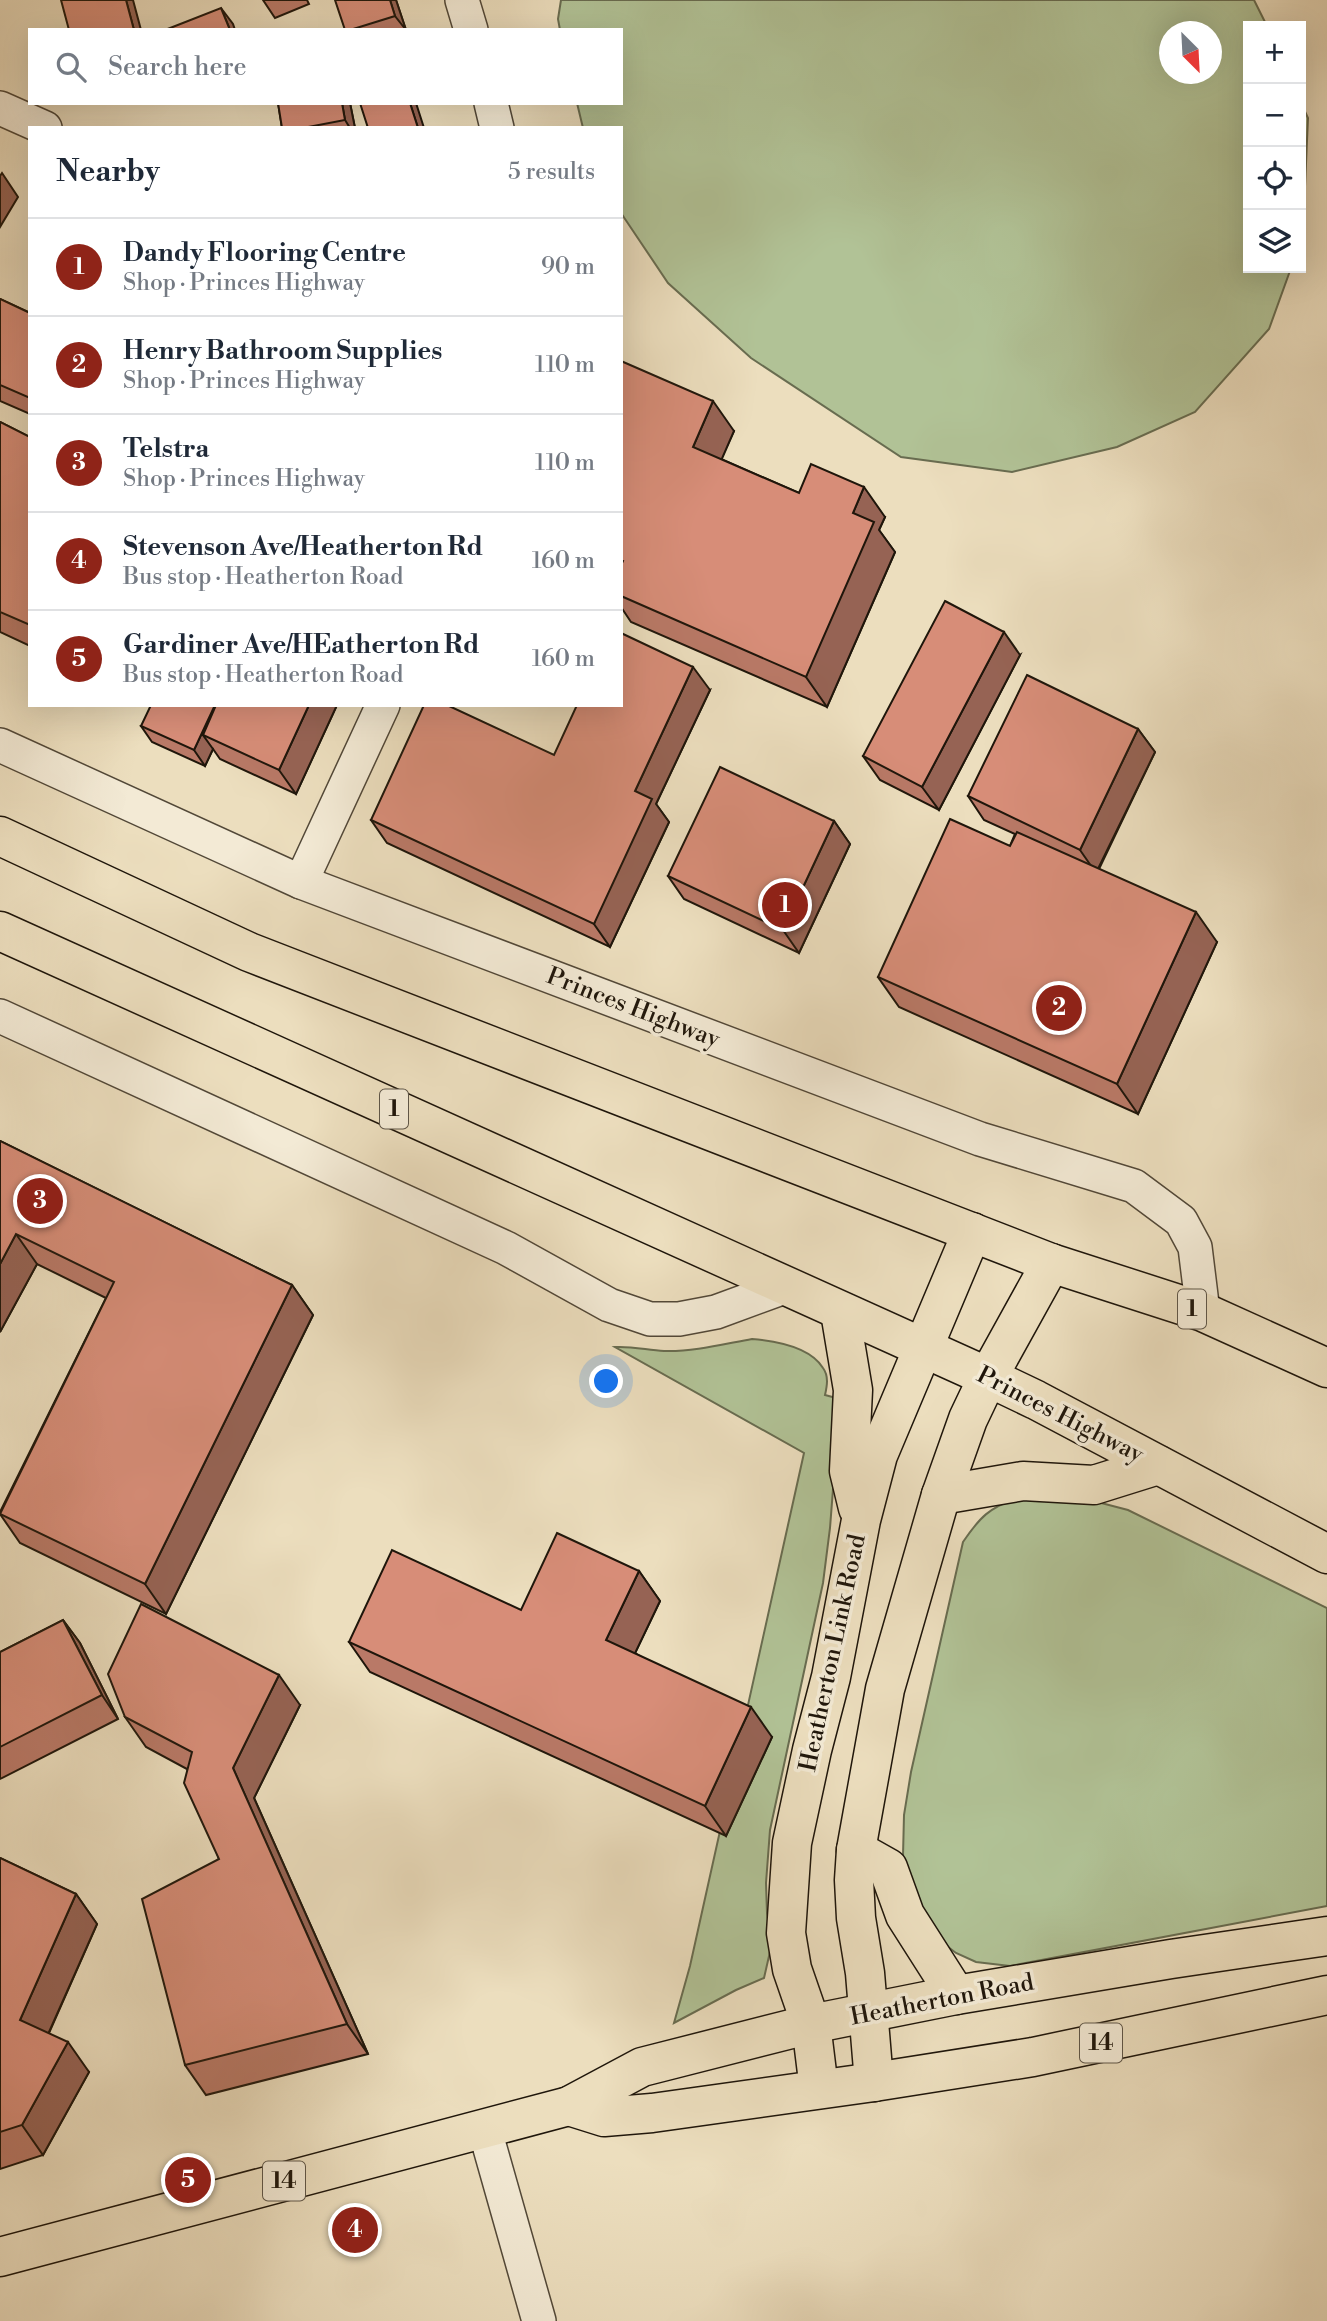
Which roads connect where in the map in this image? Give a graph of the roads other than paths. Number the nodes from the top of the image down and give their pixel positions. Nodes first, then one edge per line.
1 (462, 0) edge
2 (470, 28) edge
3 (492, 105) edge
4 (0, 108) edge
5 (40, 126) edge
6 (497, 126) edge
7 (382, 707) edge
8 (0, 745) edge
9 (0, 836) edge
10 (301, 882) junction
11 (0, 931) edge
12 (0, 1016) edge
13 (972, 1232) junction
14 (1051, 1262) junction
15 (788, 1286) junction
16 (840, 1312) junction
17 (1203, 1312) junction
18 (923, 1348) junction
19 (1327, 1368) edge
20 (988, 1377) junction
21 (1158, 1465) junction
22 (941, 1495) junction
23 (861, 1520) junction
24 (1327, 1554) edge
25 (856, 1850) junction
26 (1327, 1936) edge
27 (956, 1995) junction
28 (1327, 1995) edge
29 (867, 2014) junction
30 (811, 2024) junction
31 (874, 2082) junction
32 (819, 2089) junction
33 (569, 2106) junction
34 (484, 2127) junction
35 (0, 2257) edge
36 (539, 2321) edge

1 - 2 street
3 - 6 street
4 - 5 street
7 - 10 street
8 - 10 street, Princes Highway
9 - 13 main road, 1
10 - 17 street, Princes Highway
11 - 15 main road, Princes Highway / 1
12 - 15 street
13 - 14 main road, 1
13 - 18 main road, Heatherton Link Road
14 - 17 main road, 1
14 - 20 main road
15 - 16 main road, Princes Highway / 1
16 - 18 main road, Princes Highway / 1
16 - 23 main road
17 - 19 main road, 1
18 - 20 main road, Princes Highway / 1
18 - 23 main road, Heatherton Link Road
20 - 21 main road, Princes Highway / 1
20 - 22 main road
21 - 22 main road
21 - 24 main road, Princes Highway / 1
22 - 25 main road
23 - 30 main road, Heatherton Link Road
25 - 27 main road
25 - 29 main road
26 - 27 main road, Heatherton Road / 14
27 - 29 main road, Heatherton Road / 14
28 - 31 main road, 14
29 - 30 main road, Heatherton Road / 14
29 - 31 main road
30 - 32 main road, Heatherton Link Road
30 - 33 main road, Heatherton Road / 14
31 - 32 main road, 14
32 - 33 main road, 14
33 - 34 main road, Heatherton Road / 14
34 - 35 main road, Heatherton Road / 14
34 - 36 street

